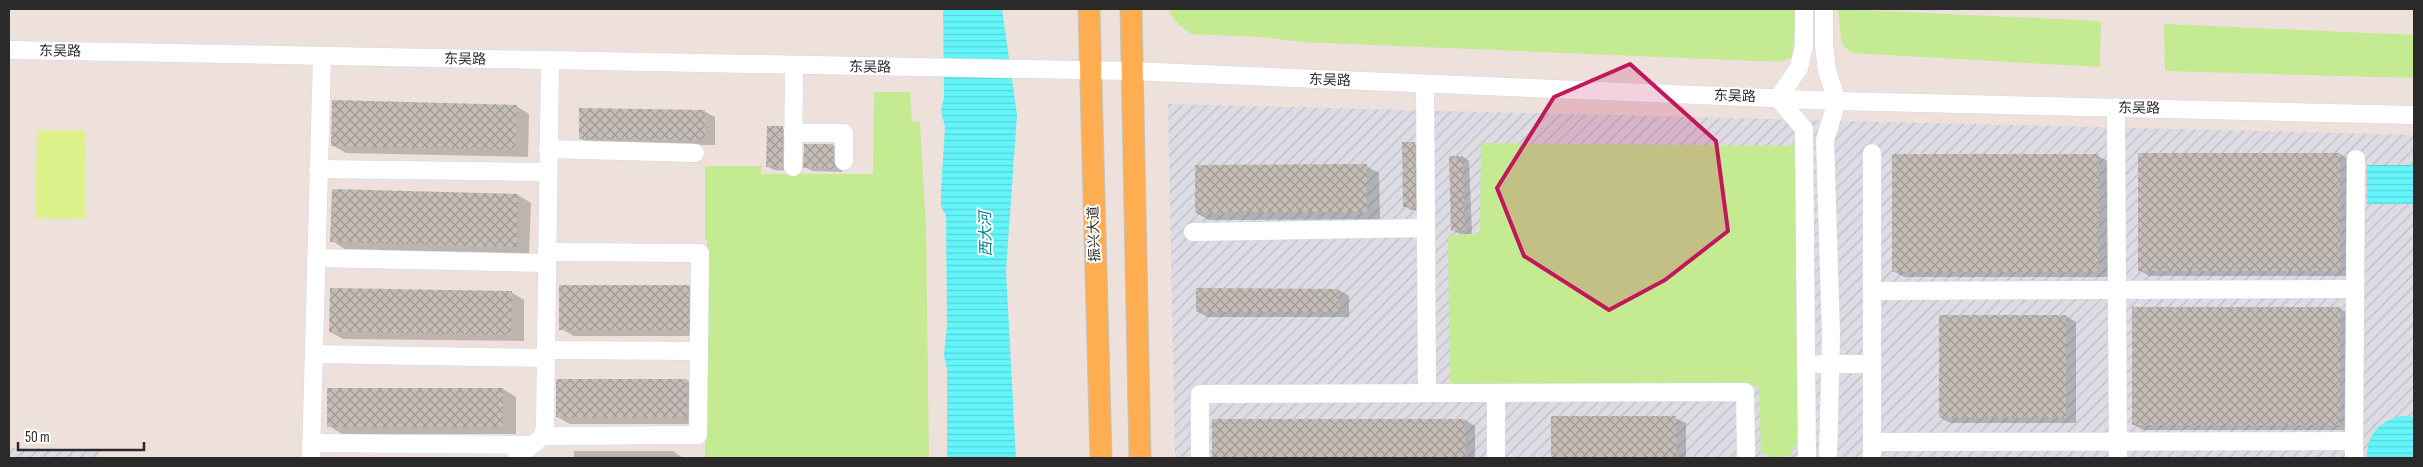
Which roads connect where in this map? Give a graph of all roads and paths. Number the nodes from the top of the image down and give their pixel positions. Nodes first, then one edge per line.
1 (1089, 9) edge
2 (1131, 9) edge
3 (1804, 9) edge
4 (1824, 9) edge
5 (9, 50) edge
6 (322, 56) junction
7 (550, 61) junction
8 (794, 66) junction
9 (1089, 71) junction
10 (1131, 72) junction
11 (1425, 84) junction
12 (1778, 98) junction
13 (1838, 101) junction
14 (2116, 108) junction
15 (2414, 115) edge
16 (793, 132) junction
17 (548, 149) junction
18 (695, 153) dead end
19 (1872, 153) dead end
20 (2356, 159) dead end
21 (844, 161) dead end
22 (793, 167) dead end
23 (318, 169) junction
24 (548, 172) junction
25 (1426, 228) junction
26 (1194, 232) dead end
27 (316, 258) junction
28 (547, 258) junction
29 (2355, 289) junction
30 (2117, 290) junction
31 (1872, 291) junction
32 (699, 351) junction
33 (314, 354) junction
34 (546, 354) junction
35 (1806, 364) junction
36 (1830, 364) junction
37 (1872, 364) junction
38 (1428, 393) junction
39 (1496, 393) junction
40 (537, 441) junction
41 (1872, 450) edge
42 (2118, 450) edge
43 (2354, 450) edge
44 (311, 451) edge
45 (517, 458) edge
46 (1101, 458) edge
47 (1140, 458) edge
48 (1200, 458) edge
49 (1496, 458) edge
50 (1746, 458) edge
51 (1807, 458) edge
52 (1828, 458) edge

1 - 9 main road, 振兴大道
2 - 10 main road
3 - 12 street
4 - 13 street
5 - 6 street, 东吴路
6 - 7 street, 东吴路
6 - 23 street
7 - 8 street, 东吴路
7 - 17 street
8 - 9 street, 东吴路
8 - 16 street
9 - 10 street, 东吴路
9 - 46 main road, 振兴大道
10 - 11 street, 东吴路
10 - 47 main road
11 - 12 street, 东吴路
11 - 25 street
12 - 13 street, 东吴路
12 - 35 street
13 - 14 street, 东吴路
13 - 36 street
14 - 15 street, 东吴路
14 - 30 street
16 - 21 street
16 - 22 street
17 - 18 street
17 - 24 street
19 - 31 street
20 - 29 street
23 - 24 street
23 - 27 street
24 - 28 street
25 - 26 street
25 - 38 street
27 - 28 street
27 - 33 street
28 - 32 street
28 - 34 street
29 - 30 street
29 - 43 street
30 - 31 street
30 - 42 street
31 - 37 street
32 - 34 street
32 - 40 street
33 - 34 street
33 - 44 street
34 - 40 street
35 - 36 street
35 - 51 street
36 - 37 street
36 - 52 street
37 - 41 street
38 - 39 street
38 - 48 street
39 - 49 street
39 - 50 street
40 - 44 street
40 - 45 street
41 - 42 street
42 - 43 street

